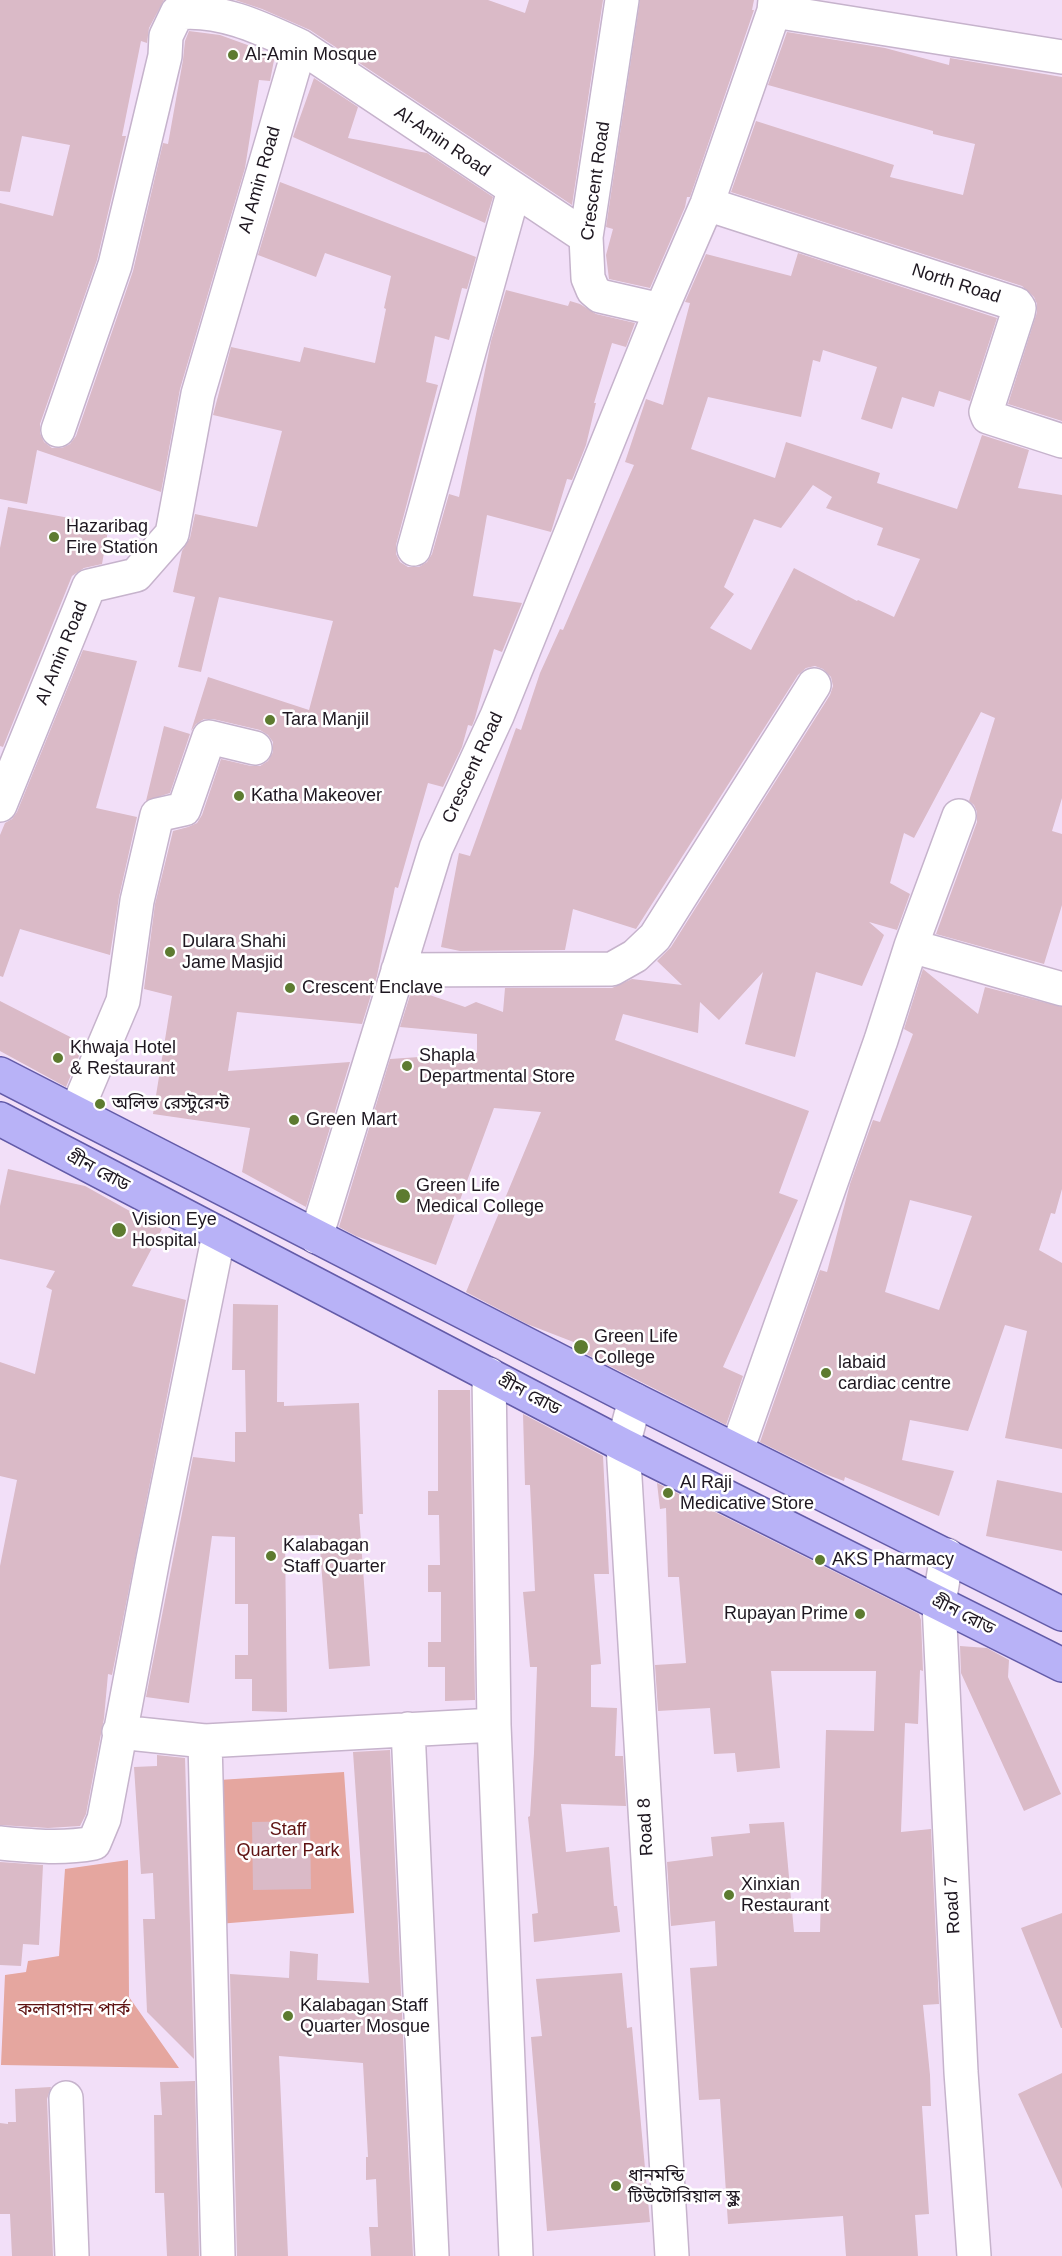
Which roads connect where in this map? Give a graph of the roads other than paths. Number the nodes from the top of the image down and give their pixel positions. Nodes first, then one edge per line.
1 (622, 0) edge
2 (775, 6) edge
3 (300, 46) junction
4 (1062, 57) edge
5 (514, 190) junction
6 (707, 204) junction
7 (586, 237) junction
8 (662, 310) junction
9 (58, 430) dead end
10 (1062, 441) edge
11 (414, 549) dead end
12 (814, 685) dead end
13 (255, 748) dead end
14 (0, 805) edge
15 (959, 816) dead end
16 (911, 946) junction
17 (398, 970) junction
18 (1062, 989) edge
19 (0, 1074) edge
20 (76, 1112) junction
21 (0, 1119) edge
22 (219, 1234) junction
23 (316, 1237) junction
24 (489, 1374) junction
25 (635, 1400) junction
26 (623, 1445) junction
27 (737, 1450) junction
28 (947, 1555) junction
29 (939, 1603) junction
30 (1062, 1614) edge
31 (1062, 1665) edge
32 (494, 1725) junction
33 (408, 1729) junction
34 (119, 1732) junction
35 (205, 1741) junction
36 (0, 1843) edge
37 (66, 2098) dead end
38 (72, 2256) edge
39 (218, 2256) edge
40 (432, 2256) edge
41 (516, 2256) edge
42 (672, 2256) edge
43 (974, 2256) edge

1 - 7 street, Crescent Road
2 - 4 street
2 - 6 street, Crescent Road
3 - 5 street, Al-Amin Road
3 - 9 street
3 - 14 street, Al Amin Road
5 - 7 street, Al-Amin Road
5 - 11 street
6 - 8 street, Crescent Road
6 - 10 street, North Road
7 - 8 street, Crescent Road
8 - 17 street, Crescent Road
12 - 17 street
13 - 20 street
15 - 16 street
16 - 18 street
16 - 27 street
17 - 23 street, Crescent Road
19 - 20 main road
20 - 23 main road
21 - 22 main road, গ্রীন রোড
22 - 24 main road, গ্রীন রোড
22 - 34 street
23 - 25 main road
24 - 26 main road, গ্রীন রোড
24 - 32 street
25 - 26 street, Road 8
25 - 27 main road
26 - 29 main road, গ্রীন রোড
26 - 42 street, Road 8
27 - 28 main road
28 - 29 street, Road 7
28 - 30 main road
29 - 31 main road, গ্রীন রোড
29 - 43 street, Road 7
32 - 33 street
32 - 41 street
33 - 35 street
33 - 40 street
34 - 35 street
34 - 36 street
35 - 39 street
37 - 38 street

